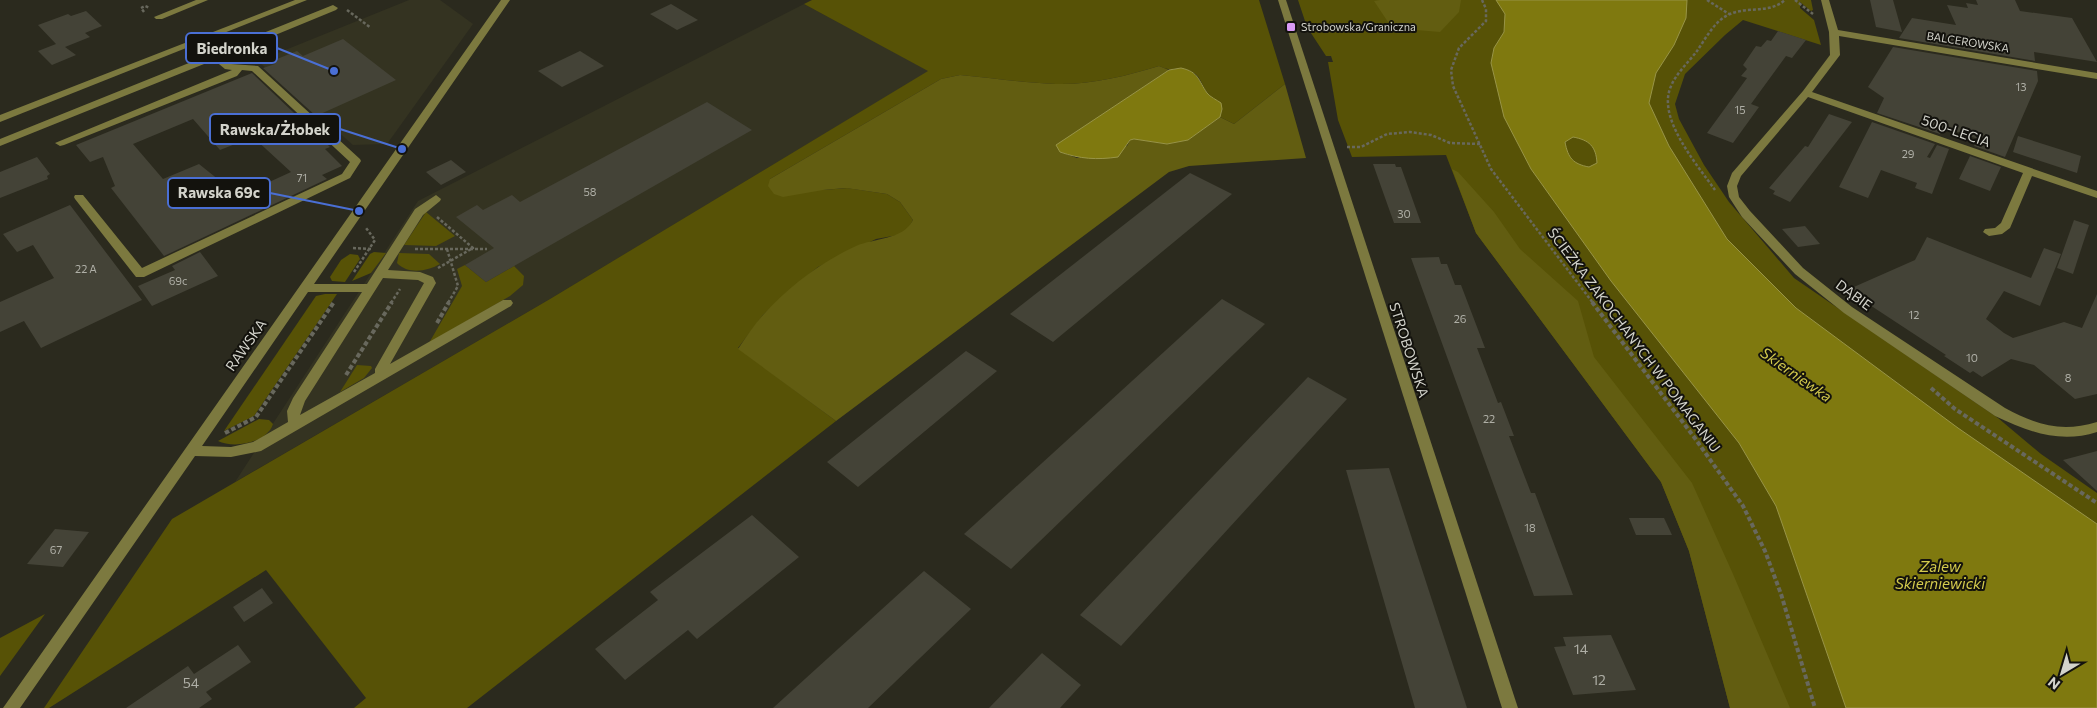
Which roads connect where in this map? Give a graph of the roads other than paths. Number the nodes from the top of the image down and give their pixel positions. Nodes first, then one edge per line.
1 (204, 0) edge
2 (303, 0) edge
3 (506, 0) edge
4 (1282, 0) edge
5 (1825, 0) edge
6 (338, 7) road end
7 (159, 17) dead end
8 (1834, 32) junction
9 (215, 56) junction
10 (240, 67) junction
11 (2097, 76) edge
12 (1806, 92) junction
13 (0, 119) edge
14 (0, 143) edge
15 (60, 143) dead end
16 (2029, 171) junction
17 (2097, 195) edge
18 (79, 198) dead end
19 (436, 200) dead end
20 (1989, 232) dead end
21 (380, 274) junction
22 (305, 288) junction
23 (371, 288) junction
24 (507, 303) dead end
25 (382, 375) junction
26 (296, 425) junction
27 (2097, 427) edge
28 (192, 451) junction
29 (11, 708) edge
30 (1510, 708) edge

1 - 7 street
2 - 13 street
3 - 22 street, RAWSKA
4 - 30 street, STROBOWSKA
5 - 8 street, DĄBIE
6 - 9 street
8 - 11 street, BALCEROWSKA
8 - 12 street, DĄBIE
9 - 10 street
9 - 14 street
10 - 15 street
10 - 18 street
12 - 16 street, 500-LECIA
12 - 27 street, DĄBIE
16 - 17 street, 500-LECIA
16 - 20 street
19 - 21 street
21 - 23 street
21 - 25 street
22 - 23 street
22 - 28 street, RAWSKA
23 - 26 street
24 - 25 street
25 - 26 street
26 - 28 street
28 - 29 street, RAWSKA

